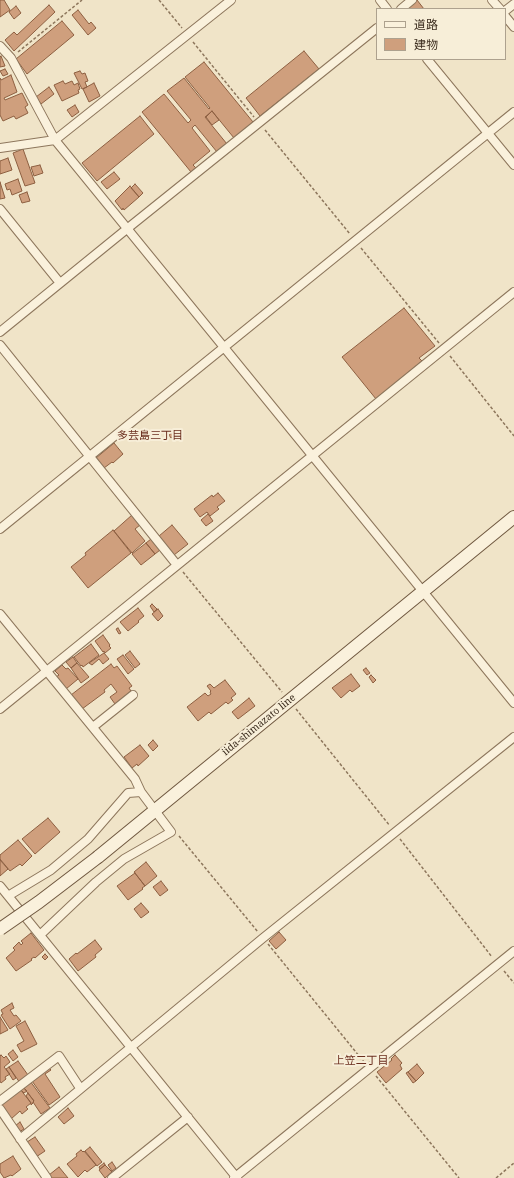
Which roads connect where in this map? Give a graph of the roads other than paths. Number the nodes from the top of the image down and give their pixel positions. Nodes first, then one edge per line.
1 (231, 0) edge
2 (380, 0) edge
3 (412, 0) edge
4 (492, 0) edge
5 (514, 4) edge
6 (386, 8) edge
7 (402, 8) edge
8 (499, 8) edge
9 (506, 10) edge
10 (506, 17) edge
11 (514, 27) edge
12 (376, 29) edge
13 (0, 46) edge
14 (429, 60) edge
15 (514, 112) edge
16 (488, 134) junction
17 (55, 140) junction
18 (0, 148) edge
19 (514, 165) edge
20 (0, 209) edge
21 (128, 228) junction
22 (60, 283) junction
23 (514, 292) edge
24 (0, 332) edge
25 (0, 345) edge
26 (223, 346) junction
27 (89, 456) junction
28 (312, 456) junction
29 (514, 517) edge
30 (0, 529) edge
31 (177, 565) junction
32 (423, 592) junction
33 (0, 614) edge
34 (46, 671) junction
35 (133, 695) dead end
36 (514, 703) edge
37 (0, 709) edge
38 (92, 728) junction
39 (514, 737) edge
40 (140, 792) junction
41 (155, 809) junction
42 (0, 886) edge
43 (8, 896) junction
44 (0, 929) edge
45 (40, 935) junction
46 (514, 951) edge
47 (130, 1046) junction
48 (80, 1088) junction
49 (0, 1100) edge
50 (0, 1109) edge
51 (188, 1117) junction
52 (20, 1139) junction
53 (236, 1177) edge
54 (46, 1178) edge
55 (112, 1178) edge

1 - 17 street
2 - 6 street
3 - 7 street
4 - 8 street
5 - 9 street
10 - 11 street
12 - 21 street
13 - 17 street
14 - 16 street
15 - 16 street
16 - 19 street
16 - 26 street
17 - 18 street
17 - 21 street
20 - 22 street
21 - 22 street
21 - 26 street
22 - 24 street
23 - 28 street
25 - 27 street
26 - 27 street
26 - 28 street
27 - 30 street
27 - 31 street
28 - 31 street
28 - 32 street
29 - 32 main road, iida-shimazato line
31 - 34 street
32 - 36 street
32 - 41 main road, iida-shimazato line
33 - 34 street
34 - 37 street
34 - 38 street
35 - 38 street
38 - 40 street
39 - 47 street
40 - 41 street
40 - 43 street
41 - 44 main road, iida-shimazato line, bridge
41 - 45 street
42 - 43 street
43 - 45 street
45 - 47 street
46 - 53 street
47 - 48 street
47 - 51 street
48 - 49 street
48 - 52 street
50 - 52 street
51 - 53 street
51 - 55 street
52 - 54 street

